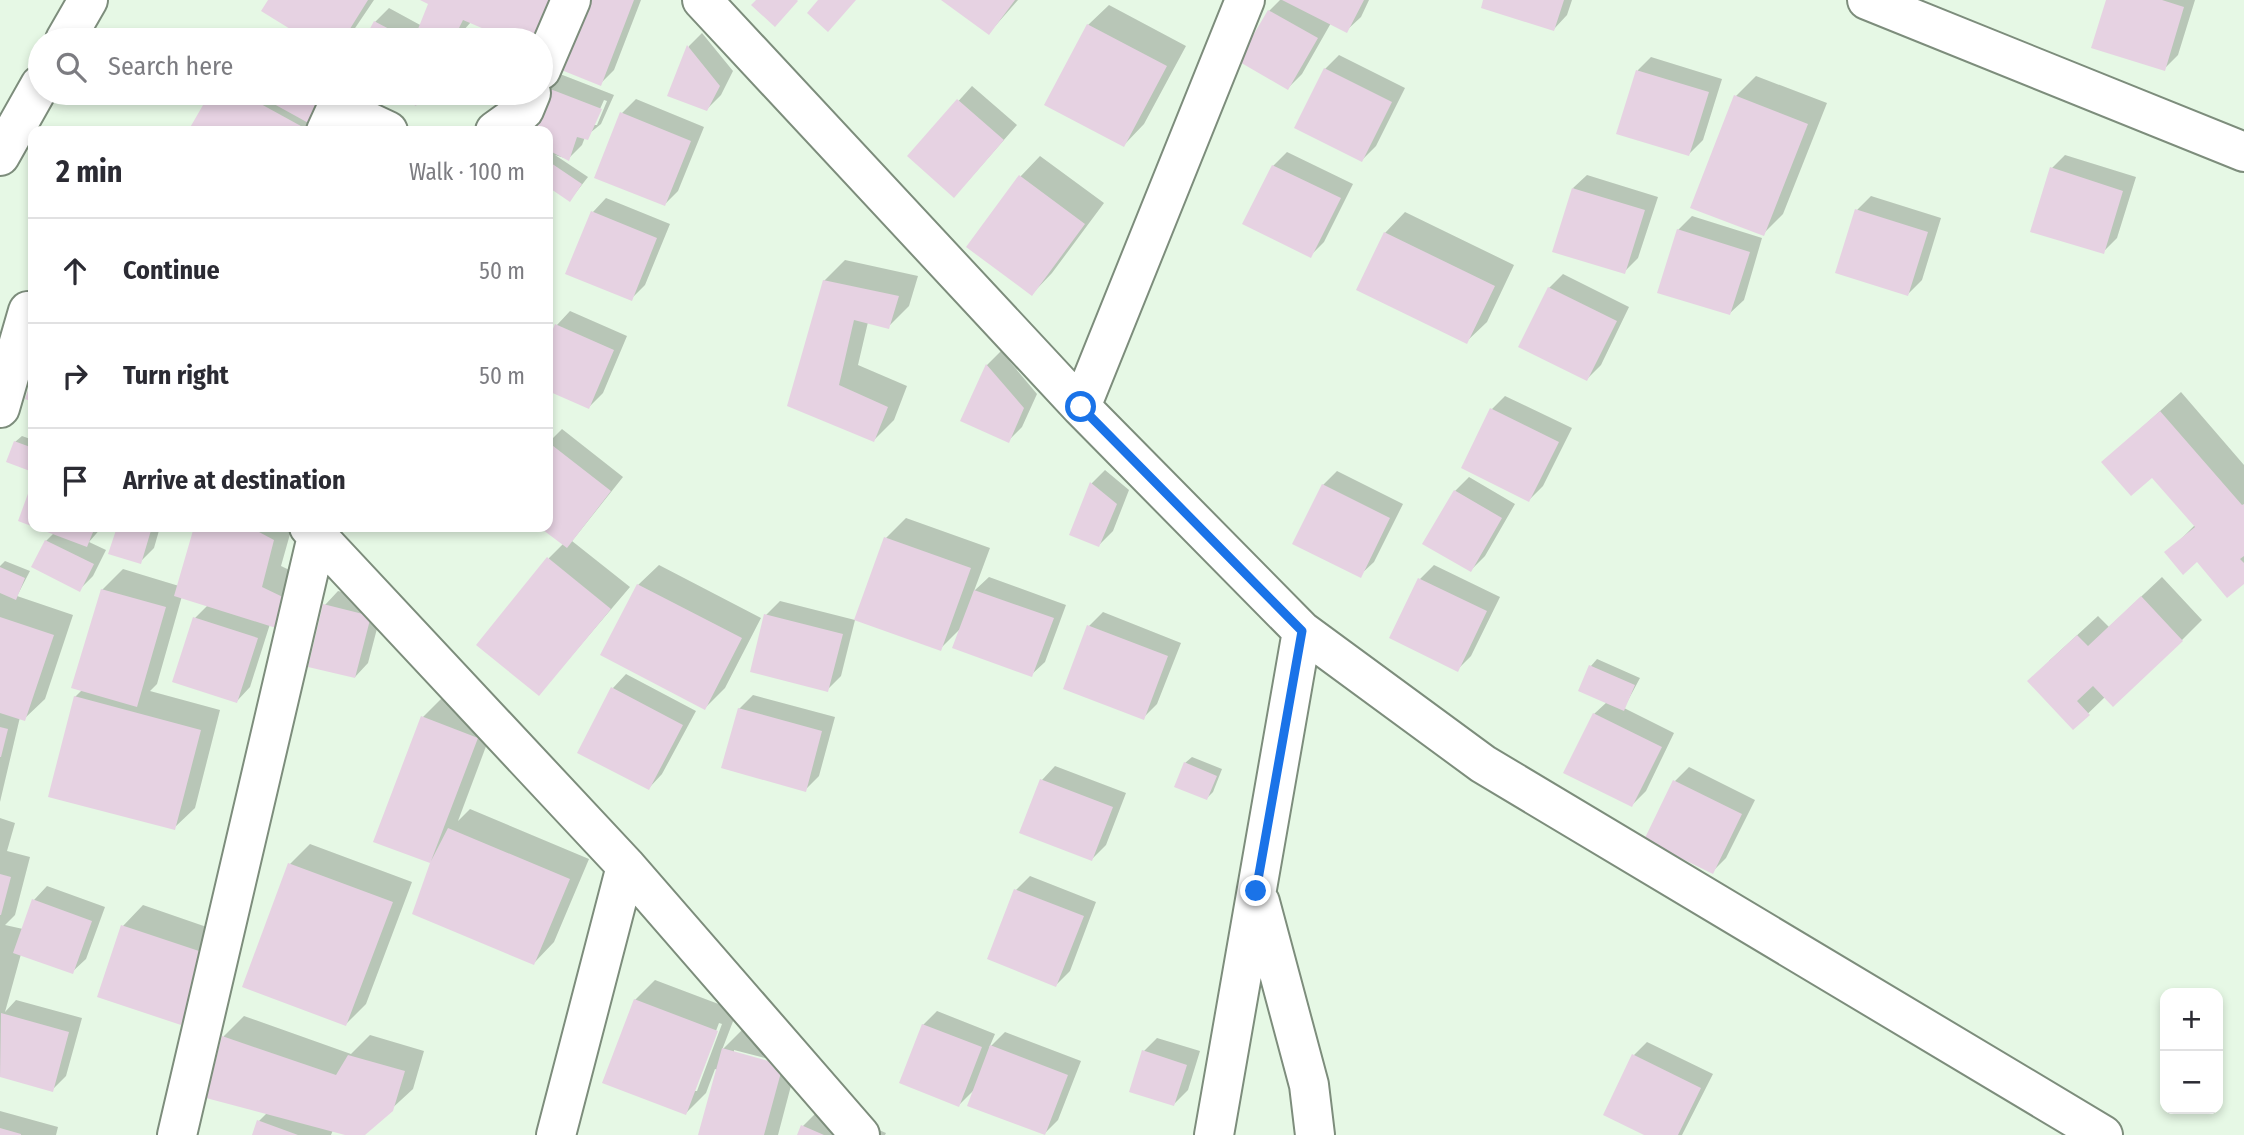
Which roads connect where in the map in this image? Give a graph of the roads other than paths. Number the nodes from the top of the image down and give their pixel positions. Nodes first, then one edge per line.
1 (88, 0) edge
2 (571, 0) edge
3 (702, 0) edge
4 (1245, 0) edge
5 (1867, 0) edge
6 (72, 28) edge
7 (553, 42) edge
8 (29, 105) edge
9 (526, 105) edge
10 (328, 126) edge
11 (377, 126) edge
12 (502, 126) edge
13 (2244, 152) edge
14 (0, 156) edge
15 (20, 308) edge
16 (1081, 407) junction
17 (0, 408) edge
18 (313, 532) edge
19 (314, 532) edge
20 (1302, 631) junction
21 (626, 866) junction
22 (1256, 891) junction
23 (177, 1135) edge
24 (556, 1135) edge
25 (860, 1135) edge
26 (1214, 1135) edge
27 (1315, 1135) edge
28 (2103, 1135) edge

1 - 6 street
2 - 7 street
3 - 16 street
4 - 16 street
5 - 13 street
8 - 14 street
9 - 12 street
10 - 11 street
15 - 17 street
16 - 20 street
18 - 23 street
19 - 21 street
20 - 22 street
20 - 28 street
21 - 24 street
21 - 25 street
22 - 26 street
22 - 27 street

